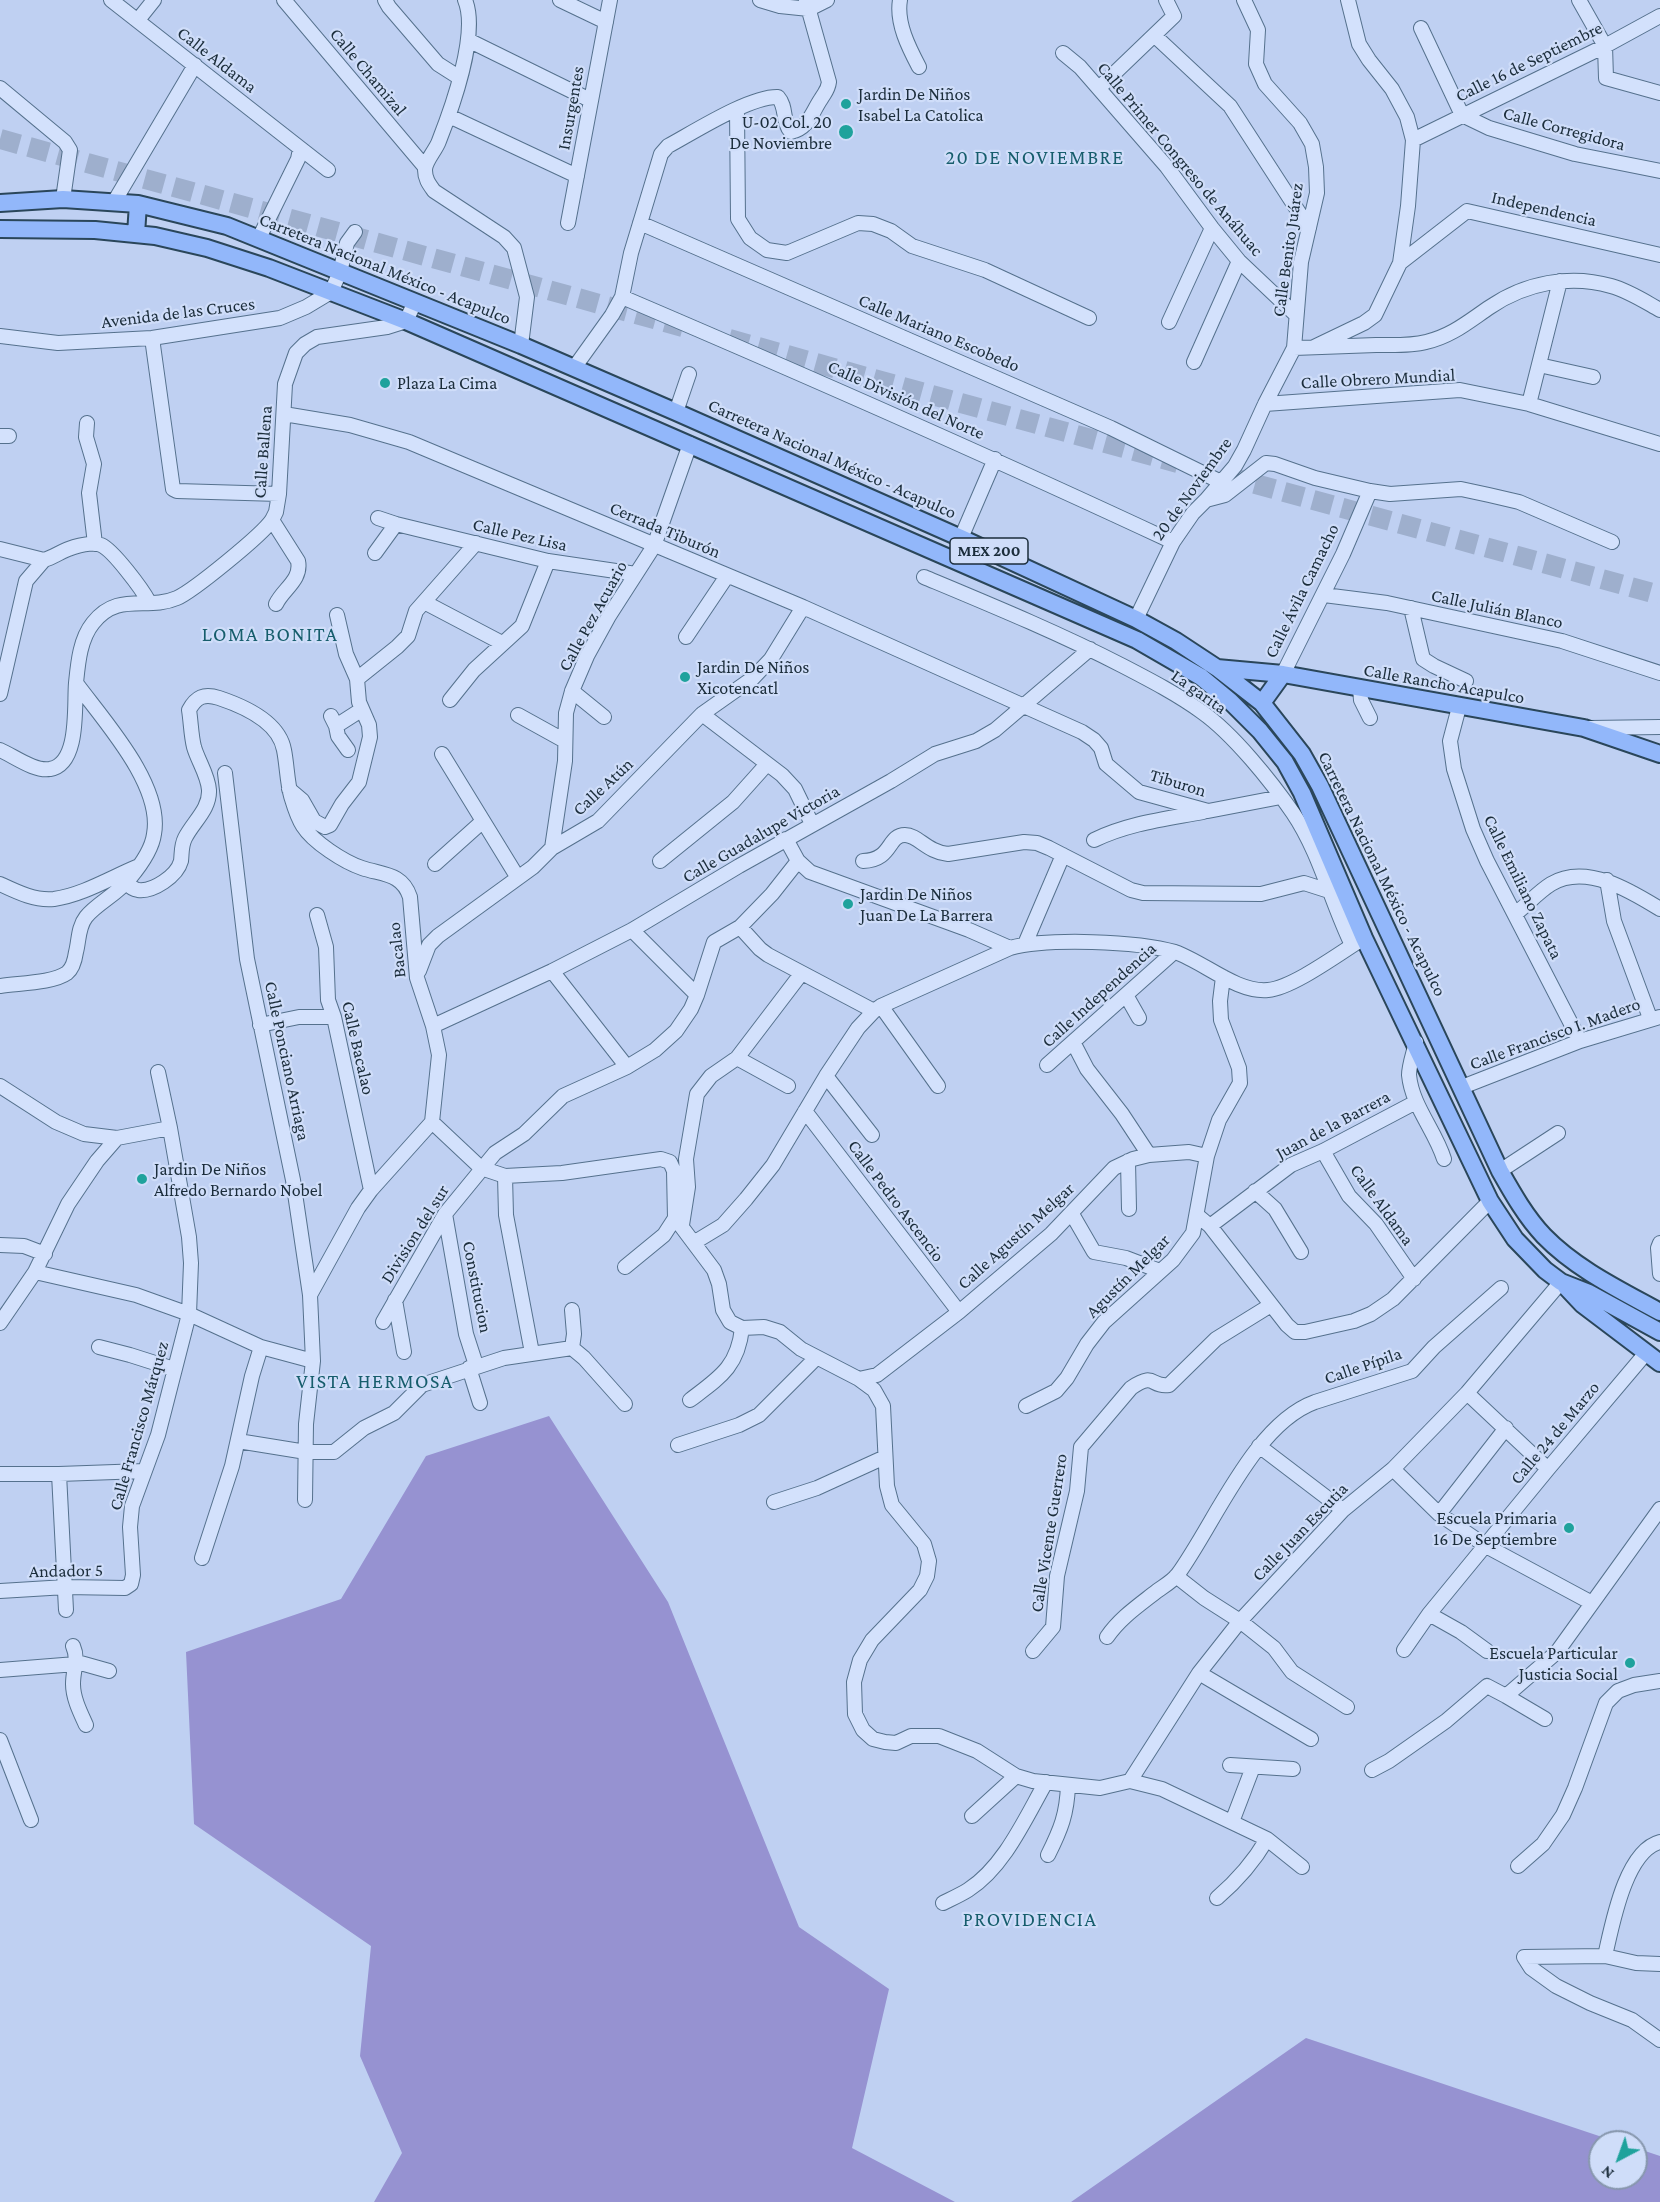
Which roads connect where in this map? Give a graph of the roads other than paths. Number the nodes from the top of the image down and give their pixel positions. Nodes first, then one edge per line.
1 (111, 0) edge
2 (154, 0) edge
3 (284, 0) edge
4 (385, 0) edge
5 (465, 0) edge
6 (561, 0) edge
7 (610, 0) edge
8 (760, 0) edge
9 (827, 0) edge
10 (900, 0) edge
11 (1166, 0) edge
12 (1244, 0) edge
13 (1348, 0) edge
14 (1579, 0) edge
15 (808, 5) edge
16 (1660, 16) edge
17 (138, 21) junction
18 (606, 22) junction
19 (1421, 27) dead end
20 (1155, 36) junction
21 (468, 40) junction
22 (1605, 45) junction
23 (1063, 53) dead end
24 (195, 65) junction
25 (919, 67) dead end
26 (460, 78) junction
27 (0, 88) edge
28 (1099, 88) junction
29 (1660, 93) edge
30 (590, 99) junction
31 (738, 110) junction
32 (1462, 115) junction
33 (449, 116) junction
34 (1413, 140) junction
35 (300, 149) junction
36 (425, 167) junction
37 (328, 170) dead end
38 (1660, 171) edge
39 (577, 176) junction
40 (63, 199) junction
41 (114, 202) junction
42 (0, 203) edge
43 (138, 204) junction
44 (568, 223) dead end
45 (640, 223) junction
46 (1212, 228) junction
47 (1309, 228) junction
48 (0, 230) edge
49 (355, 232) dead end
50 (136, 234) junction
51 (259, 238) junction
52 (1660, 255) edge
53 (1239, 261) junction
54 (1400, 263) junction
55 (340, 272) junction
56 (1560, 280) junction
57 (331, 291) junction
58 (622, 297) junction
59 (414, 303) junction
60 (1660, 310) edge
61 (1295, 314) junction
62 (1089, 318) dead end
63 (406, 321) junction
64 (1168, 322) dead end
65 (0, 336) edge
66 (152, 338) junction
67 (521, 345) junction
68 (1314, 347) junction
69 (1294, 348) junction
70 (1194, 362) dead end
71 (1539, 365) junction
72 (574, 368) junction
73 (689, 374) dead end
74 (1593, 377) dead end
75 (1265, 404) junction
76 (1529, 405) junction
77 (676, 412) junction
78 (284, 414) junction
79 (87, 423) dead end
80 (690, 444) junction
81 (1660, 444) edge
82 (995, 459) junction
83 (1221, 482) junction
84 (1370, 491) junction
85 (279, 494) junction
86 (1206, 500) junction
87 (378, 518) dead end
88 (272, 520) junction
89 (396, 524) junction
90 (961, 538) junction
91 (1173, 542) junction
92 (1612, 542) dead end
93 (476, 543) junction
94 (95, 544) junction
95 (654, 546) junction
96 (0, 549) edge
97 (375, 553) dead end
98 (44, 560) junction
99 (548, 561) junction
100 (636, 574) junction
101 (727, 576) junction
102 (924, 578) dead end
103 (1324, 595) junction
104 (149, 602) junction
105 (424, 602) junction
106 (276, 604) dead end
107 (803, 607) junction
108 (1411, 608) junction
109 (337, 615) dead end
110 (1136, 619) junction
111 (686, 637) dead end
112 (502, 643) junction
113 (1090, 649) junction
114 (1217, 668) junction
115 (1660, 673) edge
116 (1283, 674) junction
117 (357, 679) junction
118 (1466, 681) dead end
119 (76, 683) junction
120 (1360, 688) junction
121 (572, 692) junction
122 (0, 694) edge
123 (450, 700) dead end
124 (1262, 703) junction
125 (1024, 705) junction
126 (1459, 707) junction
127 (361, 710) junction
128 (702, 714) junction
129 (518, 715) dead end
130 (604, 717) dead end
131 (1370, 718) dead end
132 (1660, 727) edge
133 (1584, 728) junction
134 (565, 741) junction
135 (0, 750) edge
136 (348, 750) dead end
137 (442, 754) dead end
138 (1660, 754) edge
139 (767, 764) junction
140 (225, 773) dead end
141 (289, 789) junction
142 (1281, 797) junction
143 (1208, 812) junction
144 (483, 821) junction
145 (812, 824) junction
146 (786, 839) junction
147 (1094, 840) dead end
148 (552, 848) junction
149 (1063, 855) junction
150 (660, 861) dead end
151 (798, 861) junction
152 (863, 861) dead end
153 (435, 864) dead end
154 (139, 866) junction
155 (518, 878) junction
156 (1606, 880) junction
157 (126, 883) junction
158 (0, 884) edge
159 (1329, 891) junction
160 (1660, 909) edge
161 (1515, 914) junction
162 (317, 915) dead end
163 (741, 927) junction
164 (632, 930) junction
165 (1358, 942) junction
166 (1025, 944) junction
167 (1010, 948) junction
168 (1174, 952) junction
169 (552, 970) junction
170 (801, 974) junction
171 (1223, 977) junction
172 (417, 978) junction
173 (0, 986) edge
174 (697, 995) junction
175 (1126, 995) junction
176 (878, 1009) junction
177 (334, 1017) junction
178 (1655, 1017) edge
179 (1139, 1018) dead end
180 (260, 1025) junction
181 (433, 1026) junction
182 (1580, 1041) junction
183 (1073, 1042) junction
184 (1416, 1042) junction
185 (738, 1058) junction
186 (1047, 1065) dead end
187 (627, 1067) junction
188 (158, 1071) dead end
189 (826, 1076) junction
190 (0, 1086) edge
191 (788, 1086) dead end
192 (938, 1086) dead end
193 (1462, 1087) junction
194 (1416, 1102) junction
195 (805, 1111) junction
196 (432, 1122) junction
197 (170, 1128) junction
198 (1558, 1133) dead end
199 (872, 1136) dead end
200 (117, 1138) junction
201 (1323, 1151) junction
202 (1149, 1155) junction
203 (1207, 1156) junction
204 (1444, 1159) dead end
205 (1128, 1161) junction
206 (481, 1168) junction
207 (1500, 1171) junction
208 (505, 1176) junction
209 (371, 1190) junction
210 (1255, 1191) junction
211 (1490, 1201) junction
212 (1129, 1209) dead end
213 (1072, 1214) junction
214 (445, 1215) junction
215 (1197, 1215) junction
216 (678, 1223) junction
217 (1210, 1226) junction
218 (695, 1242) junction
219 (1660, 1244) edge
220 (0, 1245) edge
221 (1301, 1252) dead end
222 (45, 1254) junction
223 (625, 1267) dead end
224 (1160, 1271) junction
225 (35, 1272) junction
226 (1660, 1274) edge
227 (1414, 1278) junction
228 (1561, 1282) junction
229 (1501, 1288) dead end
230 (310, 1295) junction
231 (395, 1300) junction
232 (1270, 1305) junction
233 (572, 1310) dead end
234 (959, 1312) junction
235 (1660, 1312) edge
236 (189, 1314) junction
237 (383, 1322) dead end
238 (0, 1323) edge
239 (742, 1328) junction
240 (1660, 1332) edge
241 (99, 1347) dead end
242 (261, 1347) junction
243 (572, 1348) junction
244 (404, 1352) dead end
245 (532, 1353) junction
246 (1646, 1353) junction
247 (816, 1358) junction
248 (313, 1361) junction
249 (1660, 1363) edge
250 (473, 1367) junction
251 (174, 1369) junction
252 (859, 1378) junction
253 (1467, 1393) junction
254 (690, 1400) dead end
255 (480, 1403) dead end
256 (624, 1404) dead end
257 (1026, 1406) dead end
258 (1506, 1428) junction
259 (238, 1441) junction
260 (678, 1445) dead end
261 (1259, 1446) junction
262 (306, 1452) junction
263 (885, 1457) junction
264 (1393, 1469) junction
265 (1548, 1469) junction
266 (143, 1471) junction
267 (0, 1474) edge
268 (59, 1474) junction
269 (305, 1500) dead end
270 (774, 1502) dead end
271 (1660, 1509) edge
272 (1343, 1510) junction
273 (1439, 1514) junction
274 (1486, 1546) junction
275 (202, 1558) dead end
276 (1176, 1576) junction
277 (131, 1584) joint
278 (66, 1587) junction
279 (0, 1591) edge
280 (1592, 1603) junction
281 (66, 1610) dead end
282 (1429, 1614) junction
283 (1240, 1621) junction
284 (1107, 1637) dead end
285 (73, 1646) dead end
286 (1404, 1650) dead end
287 (1033, 1651) dead end
288 (1487, 1651) dead end
289 (77, 1663) junction
290 (0, 1670) edge
291 (109, 1671) dead end
292 (1199, 1673) junction
293 (1660, 1681) edge
294 (1506, 1696) junction
295 (1347, 1707) dead end
296 (1545, 1719) dead end
297 (86, 1725) dead end
298 (1311, 1739) dead end
299 (0, 1740) edge
300 (1230, 1765) dead end
301 (1253, 1767) junction
302 (1293, 1769) dead end
303 (1372, 1770) dead end
304 (1016, 1776) junction
305 (1130, 1781) junction
306 (1046, 1782) junction
307 (1068, 1785) junction
308 (972, 1816) dead end
309 (31, 1820) dead end
310 (1232, 1822) junction
311 (1267, 1839) junction
312 (1660, 1842) edge
313 (1048, 1855) dead end
314 (1518, 1866) dead end
315 (1302, 1867) dead end
316 (1218, 1898) dead end
317 (943, 1903) dead end
318 (1605, 1956) junction
319 (1660, 1964) edge
320 (1660, 2040) edge

1 - 17 street, Calle Aldama
2 - 17 street
3 - 36 street, Calle Chamizal
4 - 26 street
5 - 21 street
6 - 18 street
7 - 18 street, Insurgentes
8 - 15 street
9 - 15 street
10 - 25 street
11 - 20 street
12 - 47 street, Calle Benito Juárez
13 - 34 street
14 - 22 street
15 - 31 street
16 - 22 street, Calle 16 de Septiembre
17 - 24 street, Calle Aldama
18 - 30 street, Insurgentes
19 - 32 street
20 - 28 street
20 - 47 street
21 - 26 street
21 - 30 street
22 - 29 street
22 - 32 street, Calle 16 de Septiembre
23 - 28 street, Calle Primer Congreso de Anáhuac
24 - 35 street, Calle Aldama
24 - 41 street
26 - 33 street
27 - 40 street
28 - 46 street, Calle Primer Congreso de Anáhuac
30 - 39 street, Insurgentes
31 - 45 street
31 - 62 street
32 - 34 street, Calle 16 de Septiembre
32 - 38 street, Calle Corregidora
33 - 36 street
33 - 39 street
34 - 54 street
35 - 37 street, Calle Aldama
35 - 51 street
36 - 67 street, Calle Chamizal
39 - 44 street, Insurgentes
40 - 41 main road, Carretera Nacional México - Acapulco / MEX 200
40 - 42 main road, Carretera Nacional México - Acapulco / MEX 200
41 - 43 main road, Carretera Nacional México - Acapulco / MEX 200
43 - 50 main road
43 - 51 main road, Carretera Nacional México - Acapulco / MEX 200
45 - 58 street
45 - 83 street, Calle Mariano Escobedo
46 - 53 street, Calle Primer Congreso de Anáhuac
46 - 64 street
47 - 61 street, Calle Benito Juárez
48 - 50 main road, Carretera Nacional México - Acapulco / MEX 200
49 - 55 street
50 - 57 main road, Carretera Nacional México - Acapulco / MEX 200
51 - 55 main road, Carretera Nacional México - Acapulco / MEX 200
52 - 54 street, Independencia
53 - 61 street, Calle Primer Congreso de Anáhuac
53 - 70 street
54 - 68 street
55 - 57 street
55 - 59 main road, Carretera Nacional México - Acapulco / MEX 200
56 - 60 street
56 - 68 street
56 - 71 street
57 - 63 main road, Carretera Nacional México - Acapulco / MEX 200
57 - 66 street, Avenida de las Cruces
58 - 72 street
58 - 82 street, Calle División del Norte
59 - 63 street
59 - 67 main road, Carretera Nacional México - Acapulco / MEX 200
61 - 69 street, Calle Benito Juárez
63 - 78 street, Calle Ballena
63 - 80 main road, Carretera Nacional México - Acapulco / MEX 200
65 - 66 street, Avenida de las Cruces
66 - 85 street
67 - 72 main road, Carretera Nacional México - Acapulco / MEX 200
68 - 69 street
69 - 75 street, 20 de Noviembre
71 - 74 street
71 - 76 street
72 - 77 main road, Carretera Nacional México - Acapulco / MEX 200
73 - 77 street
75 - 76 street, Calle Obrero Mundial
75 - 83 street, 20 de Noviembre
76 - 81 street, Calle Obrero Mundial
77 - 90 main road, Carretera Nacional México - Acapulco / MEX 200
78 - 85 street, Calle Ballena
78 - 95 street, Cerrada Tiburón
79 - 94 street
80 - 95 street, Calle Pez Acuario
80 - 165 main road, Carretera Nacional México - Acapulco / MEX 200
82 - 90 street
82 - 91 street, Calle División del Norte
83 - 86 street, 20 de Noviembre
84 - 86 street
84 - 92 street
84 - 103 street, Calle Ávila Camacho
85 - 88 street, Calle Ballena
86 - 91 street, 20 de Noviembre
87 - 89 street, Calle Pez Lisa
88 - 104 street, Calle Ballena
88 - 106 street
89 - 93 street, Calle Pez Lisa
89 - 97 street
90 - 110 main road, Carretera Nacional México - Acapulco / MEX 200
91 - 110 street, 20 de Noviembre
93 - 99 street, Calle Pez Lisa
93 - 105 street
94 - 98 street
94 - 104 street
95 - 100 street, Calle Pez Acuario
95 - 101 street, Cerrada Tiburón
96 - 98 street
98 - 122 street
99 - 100 street, Calle Pez Lisa
99 - 112 street
100 - 121 street, Calle Pez Acuario
101 - 107 street, Cerrada Tiburón
101 - 111 street
102 - 113 street, La garita
103 - 108 street, Calle Julián Blanco
103 - 116 street, Calle Ávila Camacho
104 - 119 street, Calle Ballena
105 - 112 street
105 - 117 street
107 - 125 street, Cerrada Tiburón
107 - 128 street, Calle Atún
108 - 115 street, Calle Julián Blanco
108 - 118 street
109 - 117 street
110 - 114 main road, Carretera Nacional México - Acapulco / MEX 200
112 - 123 street
113 - 125 street, Calle Guadalupe Victoria
113 - 142 street, La garita
114 - 116 main road, Calle Rancho Acapulco
114 - 124 main road, Carretera Nacional México - Acapulco / MEX 200
116 - 120 main road, Calle Rancho Acapulco
116 - 124 main road, Calle Ávila Camacho
117 - 127 street
119 - 135 street, Calle Ballena
119 - 154 street
120 - 126 main road, Calle Rancho Acapulco
120 - 131 street
121 - 130 street
121 - 134 street, Calle Pez Acuario
124 - 193 main road, Carretera Nacional México - Acapulco / MEX 200
125 - 143 street, Tiburon
125 - 145 street, Calle Guadalupe Victoria
126 - 133 main road, Calle Rancho Acapulco
126 - 161 street, Calle Emiliano Zapata
127 - 136 street
127 - 141 street
128 - 139 street
128 - 148 street, Calle Atún
129 - 134 street
132 - 133 street
133 - 138 main road, Calle Rancho Acapulco
134 - 148 street, Calle Pez Acuario
137 - 144 street
139 - 145 street
139 - 150 street
140 - 180 street, Calle Ponciano Arriaga
141 - 157 street, Bacalao
141 - 172 street, Bacalao
142 - 143 street, Tiburon
142 - 159 street, La garita
143 - 147 street
144 - 153 street
144 - 155 street
145 - 146 street, Calle Guadalupe Victoria
146 - 151 street
146 - 164 street, Calle Guadalupe Victoria
148 - 155 street, Calle Atún
149 - 152 street
149 - 159 street
149 - 166 street
151 - 163 street, Division del sur
151 - 167 street
154 - 157 street
154 - 158 street
155 - 172 street, Calle Atún
156 - 160 street
156 - 161 street
156 - 178 street
157 - 173 street
159 - 165 street, La garita
161 - 182 street, Calle Emiliano Zapata
162 - 177 street, Calle Bacalao
163 - 170 street
163 - 174 street, Division del sur
164 - 169 street, Calle Guadalupe Victoria
164 - 174 street
165 - 171 street
165 - 184 main road, Carretera Nacional México - Acapulco / MEX 200
166 - 167 street
166 - 168 street
167 - 176 street
168 - 171 street
168 - 175 street, Calle Independencia
169 - 181 street, Calle Guadalupe Victoria
169 - 187 street
170 - 176 street
170 - 185 street
171 - 203 street
172 - 181 street, Bacalao
174 - 187 street, Division del sur
175 - 179 street
175 - 183 street, Calle Independencia
176 - 189 street
176 - 192 street
177 - 180 street
177 - 209 street, Calle Bacalao
178 - 182 street, Calle Francisco I. Madero
180 - 230 street, Calle Ponciano Arriaga
181 - 196 street, Bacalao
182 - 193 street, Calle Francisco I. Madero
183 - 186 street, Calle Independencia
183 - 202 street
184 - 194 street
184 - 211 main road, Carretera Nacional México - Acapulco / MEX 200
185 - 191 street
185 - 216 street
187 - 206 street, Division del sur
188 - 197 street, Calle Francisco Márquez
189 - 195 street
189 - 199 street
190 - 200 street
193 - 207 main road, Carretera Nacional México - Acapulco / MEX 200
194 - 201 street, Juan de la Barrera
194 - 204 street
195 - 218 street
195 - 234 street, Calle Pedro Ascencio
196 - 206 street
196 - 209 street
197 - 200 street
197 - 236 street, Calle Francisco Márquez
198 - 207 street
200 - 222 street
201 - 210 street, Juan de la Barrera
201 - 227 street, Calle Aldama
202 - 203 street, Calle Agustín Melgar
202 - 205 street, Calle Agustín Melgar
203 - 215 street
205 - 212 street
205 - 213 street, Calle Agustín Melgar
206 - 208 street
206 - 214 street, Division del sur
207 - 235 main road, Carretera Nacional México - Acapulco / MEX 200
208 - 216 street
208 - 245 street
209 - 230 street
210 - 217 street, Juan de la Barrera
210 - 221 street
211 - 227 street
211 - 228 main road, Carretera Nacional México - Acapulco / MEX 200
213 - 224 street
213 - 234 street, Calle Agustín Melgar
214 - 231 street, Division del sur
214 - 250 street, Constitucion
215 - 217 street
215 - 224 street, Agustín Melgar
216 - 218 street
216 - 223 street
217 - 232 street
218 - 239 street
219 - 226 street
220 - 222 street
222 - 225 street
224 - 257 street, Agustín Melgar
225 - 236 street
225 - 238 street
227 - 232 street
228 - 240 main road, Carretera Nacional México - Acapulco / MEX 200
228 - 246 main road
228 - 253 street, Calle Juan Escutia
229 - 261 street, Calle Pípila
230 - 248 street, Calle Ponciano Arriaga
231 - 237 street, Division del sur
231 - 244 street
232 - 287 street, Calle Vicente Guerrero
233 - 243 street
234 - 252 street, Calle Agustín Melgar
236 - 242 street
236 - 251 street, Calle Francisco Márquez
239 - 247 street
239 - 254 street
241 - 251 street
242 - 248 street
242 - 259 street
243 - 245 street
243 - 256 street
245 - 250 street
246 - 249 main road
246 - 265 street, Calle 24 de Marzo
247 - 252 street
247 - 260 street
248 - 262 street, Calle Ponciano Arriaga
250 - 255 street, Constitucion
250 - 262 street
251 - 266 street, Calle Francisco Márquez
252 - 263 street
253 - 258 street
253 - 264 street, Calle Juan Escutia
258 - 265 street
258 - 273 street
259 - 262 street
259 - 275 street
261 - 272 street
261 - 276 street, Calle Pípila
262 - 269 street, Calle Ponciano Arriaga
263 - 270 street
263 - 304 street
264 - 272 street, Calle Juan Escutia
264 - 273 street
265 - 274 street, Calle 24 de Marzo
266 - 268 street
266 - 277 street, Calle Francisco Márquez
267 - 268 street
268 - 278 street
271 - 280 street
272 - 283 street, Calle Juan Escutia
273 - 274 street
274 - 280 street
274 - 282 street, Calle 24 de Marzo
276 - 283 street
276 - 284 street, Calle Pípila
277 - 278 street, Andador 5
278 - 279 street, Andador 5
278 - 281 street
280 - 294 street
282 - 286 street, Calle 24 de Marzo
282 - 288 street
283 - 292 street, Calle Juan Escutia
283 - 295 street
285 - 289 street
289 - 290 street
289 - 291 street
289 - 297 street
292 - 298 street
292 - 305 street, Calle Juan Escutia
293 - 314 street
294 - 296 street
294 - 303 street
299 - 309 street
300 - 301 street
301 - 302 street
301 - 310 street
304 - 306 street
304 - 308 street
305 - 307 street
305 - 310 street
306 - 307 street
306 - 317 street
307 - 313 street
310 - 311 street
311 - 315 street
311 - 316 street
312 - 318 street
318 - 319 street
318 - 320 street

